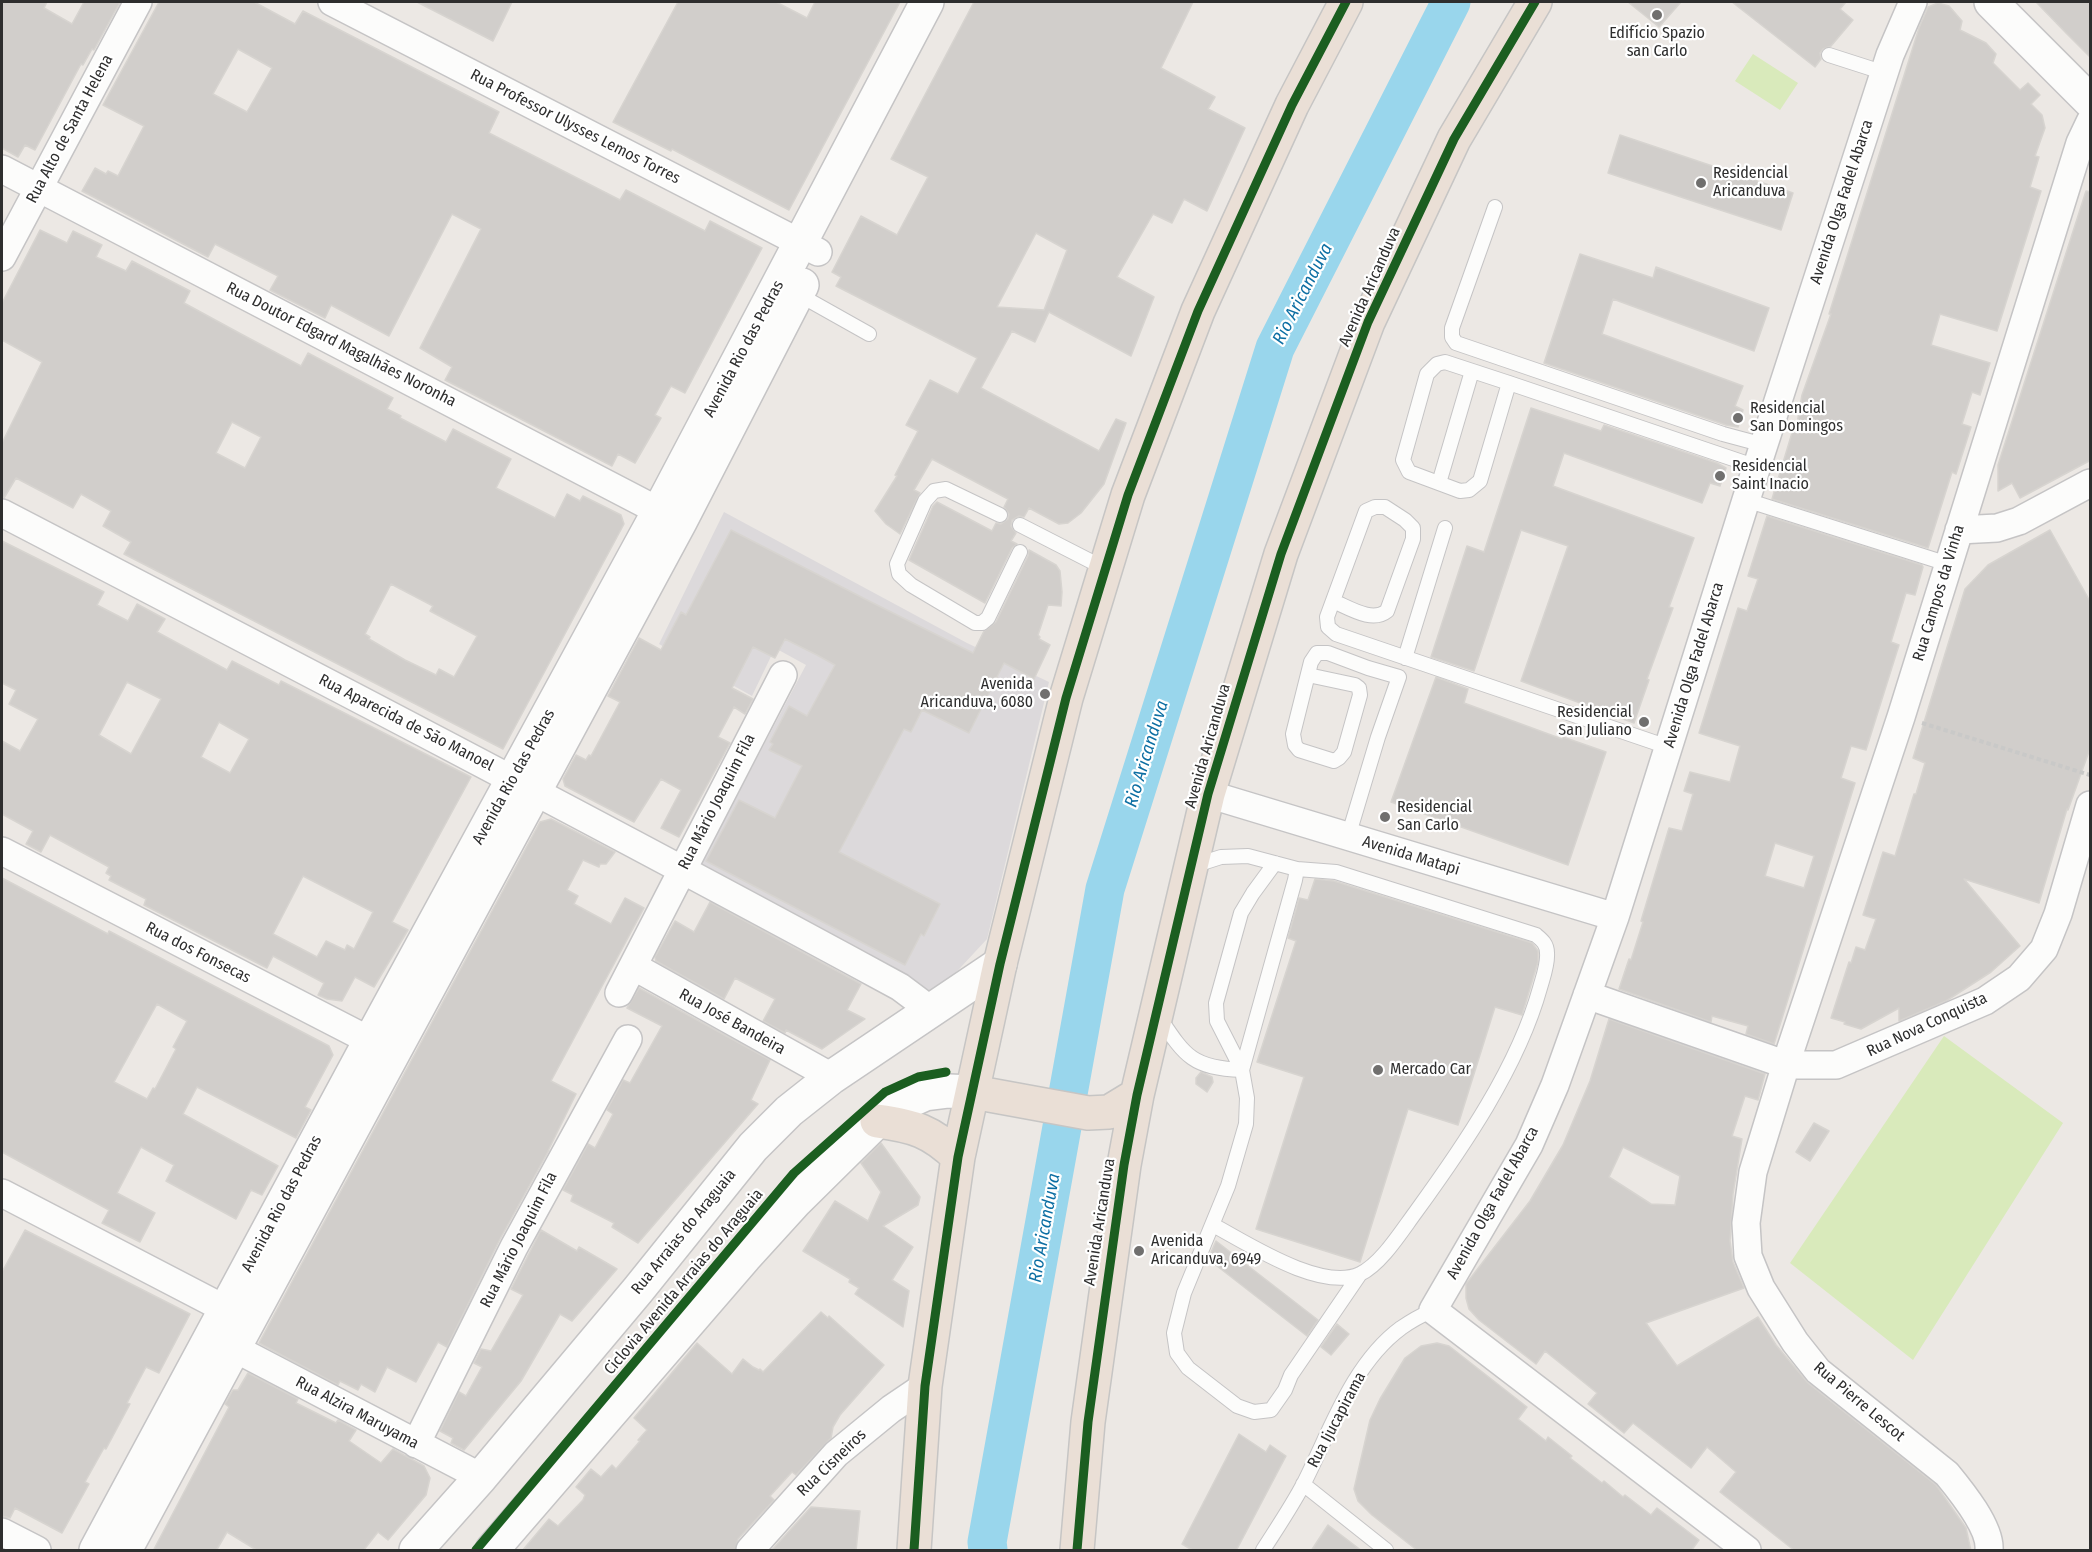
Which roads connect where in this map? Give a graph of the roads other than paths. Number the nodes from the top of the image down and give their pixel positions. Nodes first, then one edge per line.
1 (138, 2) edge
2 (332, 2) edge
3 (927, 2) edge
4 (948, 2) edge
5 (1346, 2) edge
6 (1535, 2) edge
7 (1913, 2) edge
8 (1991, 2) edge
9 (1829, 55) dead end
10 (1885, 73) junction
11 (2091, 101) edge
12 (2091, 122) edge
13 (2, 169) edge
14 (38, 188) junction
15 (1495, 207) dead end
16 (809, 247) junction
17 (2, 257) edge
18 (788, 289) junction
19 (869, 334) dead end
20 (1472, 371) junction
21 (1509, 383) junction
22 (1760, 456) junction
23 (1439, 483) junction
24 (2091, 483) edge
25 (1746, 500) junction
26 (2, 513) edge
27 (1000, 515) dead end
28 (670, 516) junction
29 (1445, 528) dead end
30 (1959, 530) junction
31 (1948, 564) junction
32 (1106, 569) junction
33 (1333, 601) junction
34 (1405, 658) junction
35 (783, 675) dead end
36 (1308, 675) junction
37 (1668, 747) junction
38 (524, 785) junction
39 (1208, 794) junction
40 (2091, 805) edge
41 (1348, 837) junction
42 (2, 851) edge
43 (1275, 863) junction
44 (1191, 867) junction
45 (683, 869) junction
46 (1297, 869) junction
47 (1615, 917) junction
48 (1000, 964) junction
49 (633, 966) junction
50 (619, 993) dead end
51 (1587, 996) junction
52 (932, 1011) junction
53 (1157, 1012) junction
54 (628, 1039) dead end
55 (382, 1047) junction
56 (1787, 1065) junction
57 (1242, 1070) junction
58 (832, 1077) junction
59 (973, 1092) junction
60 (1137, 1095) junction
61 (877, 1121) junction
62 (958, 1156) junction
63 (2, 1193) edge
64 (1213, 1225) junction
65 (1360, 1274) junction
66 (225, 1309) junction
67 (1433, 1310) junction
68 (234, 1348) junction
69 (925, 1386) junction
70 (416, 1444) junction
71 (481, 1477) junction
72 (1303, 1484) junction
73 (2, 1532) edge
74 (37, 1551) edge
75 (96, 1551) edge
76 (125, 1551) edge
77 (416, 1551) edge
78 (492, 1551) edge
79 (750, 1551) edge
80 (914, 1551) edge
81 (1077, 1551) edge
82 (1263, 1551) edge
83 (1386, 1551) edge
84 (1747, 1551) edge
85 (1989, 1551) edge

1 - 14 street, Rua Alto de Santa Helena
2 - 16 street, Rua Professor Ulysses Lemos Torres
3 - 16 main road, Avenida Rio das Pedras
4 - 16 main road, Avenida Rio das Pedras
5 - 32 highway
6 - 39 highway, Avenida Aricanduva
7 - 10 street, Avenida Olga Fadel Abarca
8 - 11 main road
9 - 10 lane
10 - 22 street, Avenida Olga Fadel Abarca
12 - 30 street, Rua Campos da Vinha
13 - 14 street, Rua Doutor Edgard Magalhães Noronha
14 - 17 street, Rua Alto de Santa Helena
14 - 28 street, Rua Doutor Edgard Magalhães Noronha
15 - 22 lane
16 - 18 main road, Avenida Rio das Pedras
18 - 19 lane
18 - 28 main road, Avenida Rio das Pedras
20 - 21 lane
20 - 23 lane
20 - 23 lane
21 - 22 lane
21 - 23 lane
22 - 25 street, Avenida Olga Fadel Abarca
24 - 30 street
25 - 31 lane
25 - 37 street, Avenida Olga Fadel Abarca
26 - 38 street, Rua Aparecida de São Manoel
27 - 32 lane
28 - 38 main road, Avenida Rio das Pedras
29 - 34 lane
30 - 31 street, Rua Campos da Vinha
31 - 56 street, Rua Campos da Vinha
32 - 48 highway
33 - 33 lane
33 - 34 lane
34 - 37 lane
35 - 45 street, Rua Mário Joaquim Fila
36 - 36 lane
36 - 41 lane
37 - 47 street, Avenida Olga Fadel Abarca
38 - 45 street, Rua Aparecida de São Manoel
38 - 55 main road, Avenida Rio das Pedras
39 - 41 street, Avenida Matapi
39 - 44 highway, Avenida Aricanduva
40 - 56 street, Rua Nova Conquista
41 - 47 street, Avenida Matapi
42 - 55 street, Rua dos Fonsecas
43 - 44 lane
43 - 46 lane
43 - 57 lane
44 - 53 highway, Avenida Aricanduva
45 - 49 street, Rua Mário Joaquim Fila
45 - 52 street, Rua Aparecida de São Manoel
46 - 57 lane
46 - 65 lane
47 - 51 street, Avenida Olga Fadel Abarca
48 - 52 main road, Rua Arraias do Araguaia
48 - 59 highway
49 - 50 street, Rua Mário Joaquim Fila
49 - 58 street, Rua José Bandeira
51 - 56 street, Rua Nova Conquista
51 - 67 street, Avenida Olga Fadel Abarca
52 - 58 main road, Rua Arraias do Araguaia
53 - 57 lane
53 - 60 highway, Avenida Aricanduva
54 - 70 street, Rua Mário Joaquim Fila
55 - 66 main road, Avenida Rio das Pedras
55 - 68 main road, Avenida Rio das Pedras
56 - 85 street, Rua Pierre Lescot
57 - 64 lane
58 - 71 main road, Rua Arraias do Araguaia
59 - 60 highway
59 - 61 main road
59 - 62 highway
60 - 81 highway, Avenida Aricanduva
61 - 62 highway
61 - 78 main road
62 - 69 highway
63 - 66 street
64 - 65 lane
64 - 65 lane
66 - 75 main road, Avenida Rio das Pedras
67 - 72 lane, Rua Ijucapirama
67 - 84 street
68 - 70 street, Rua Alzira Maruyama
68 - 76 main road, Avenida Rio das Pedras
69 - 79 street, Rua Cisneiros
69 - 80 highway
70 - 71 street, Rua Alzira Maruyama
71 - 77 main road, Rua Arraias do Araguaia
72 - 82 lane, Rua Ijucapirama
72 - 83 lane
73 - 74 street

